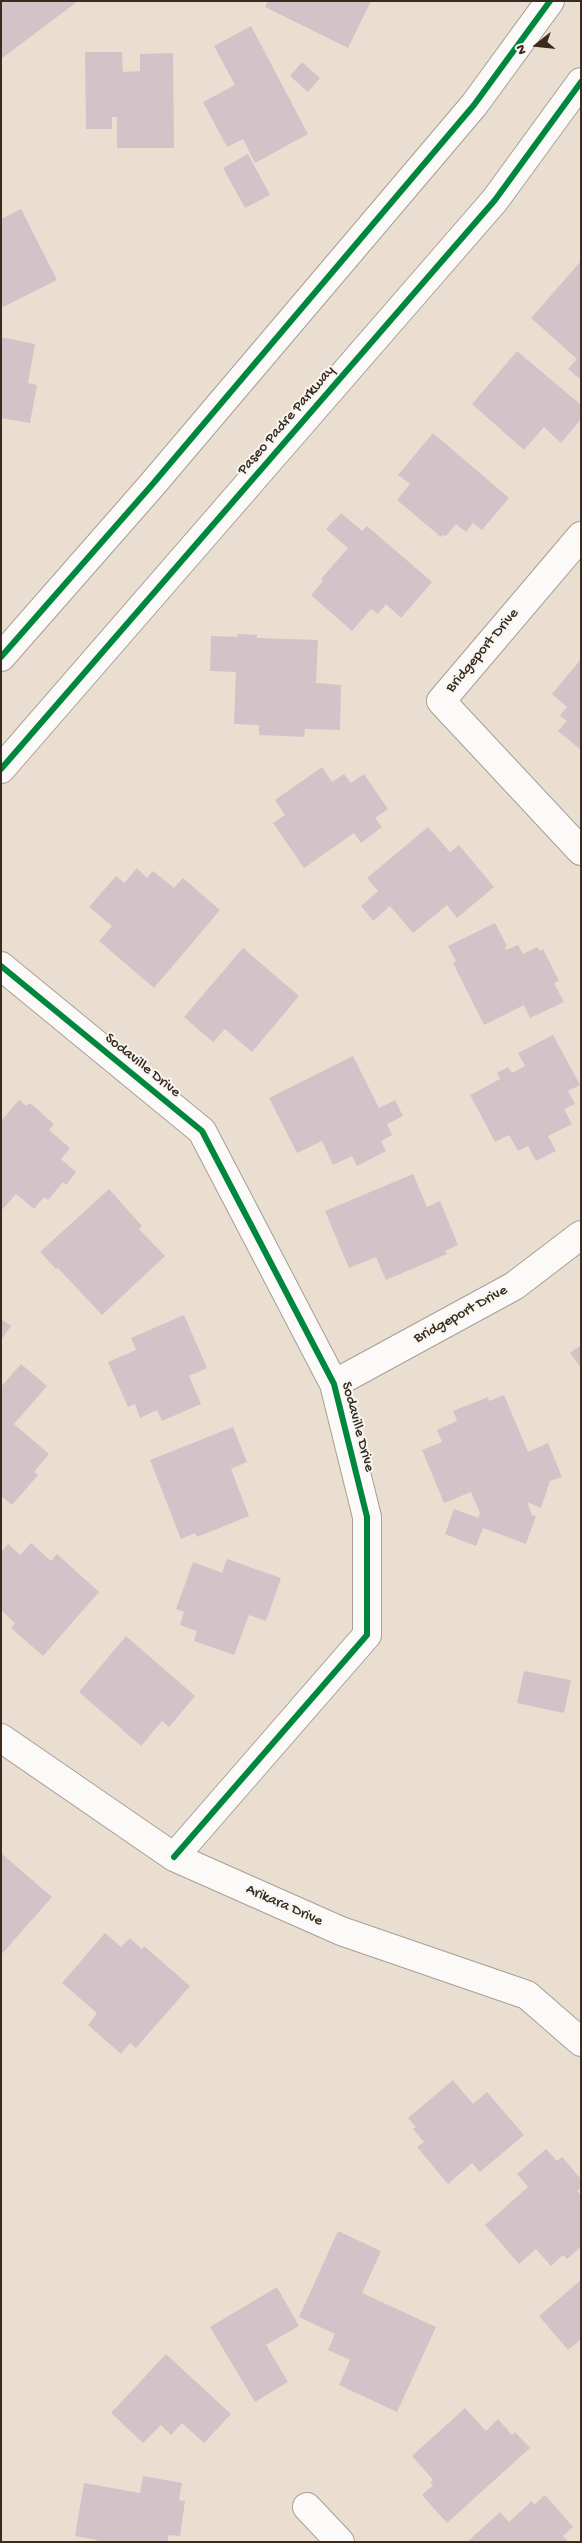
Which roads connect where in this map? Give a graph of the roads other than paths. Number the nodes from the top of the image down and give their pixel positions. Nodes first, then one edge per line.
1 (550, 1) edge
2 (581, 82) edge
3 (581, 536) edge
4 (1, 657) edge
5 (1, 770) edge
6 (581, 852) edge
7 (1, 966) edge
8 (581, 1235) edge
9 (334, 1384) junction
10 (1, 1738) edge
11 (174, 1857) junction
12 (581, 2042) edge
13 (307, 2507) dead end
14 (340, 2542) edge

1 - 4 street
2 - 5 street, Paseo Padre Parkway
3 - 6 street, Bridgeport Drive
7 - 9 street, Sodaville Drive
8 - 9 street, Bridgeport Drive
9 - 11 street, Sodaville Drive
10 - 11 street, Arikara Drive
11 - 12 street, Arikara Drive
13 - 14 street

